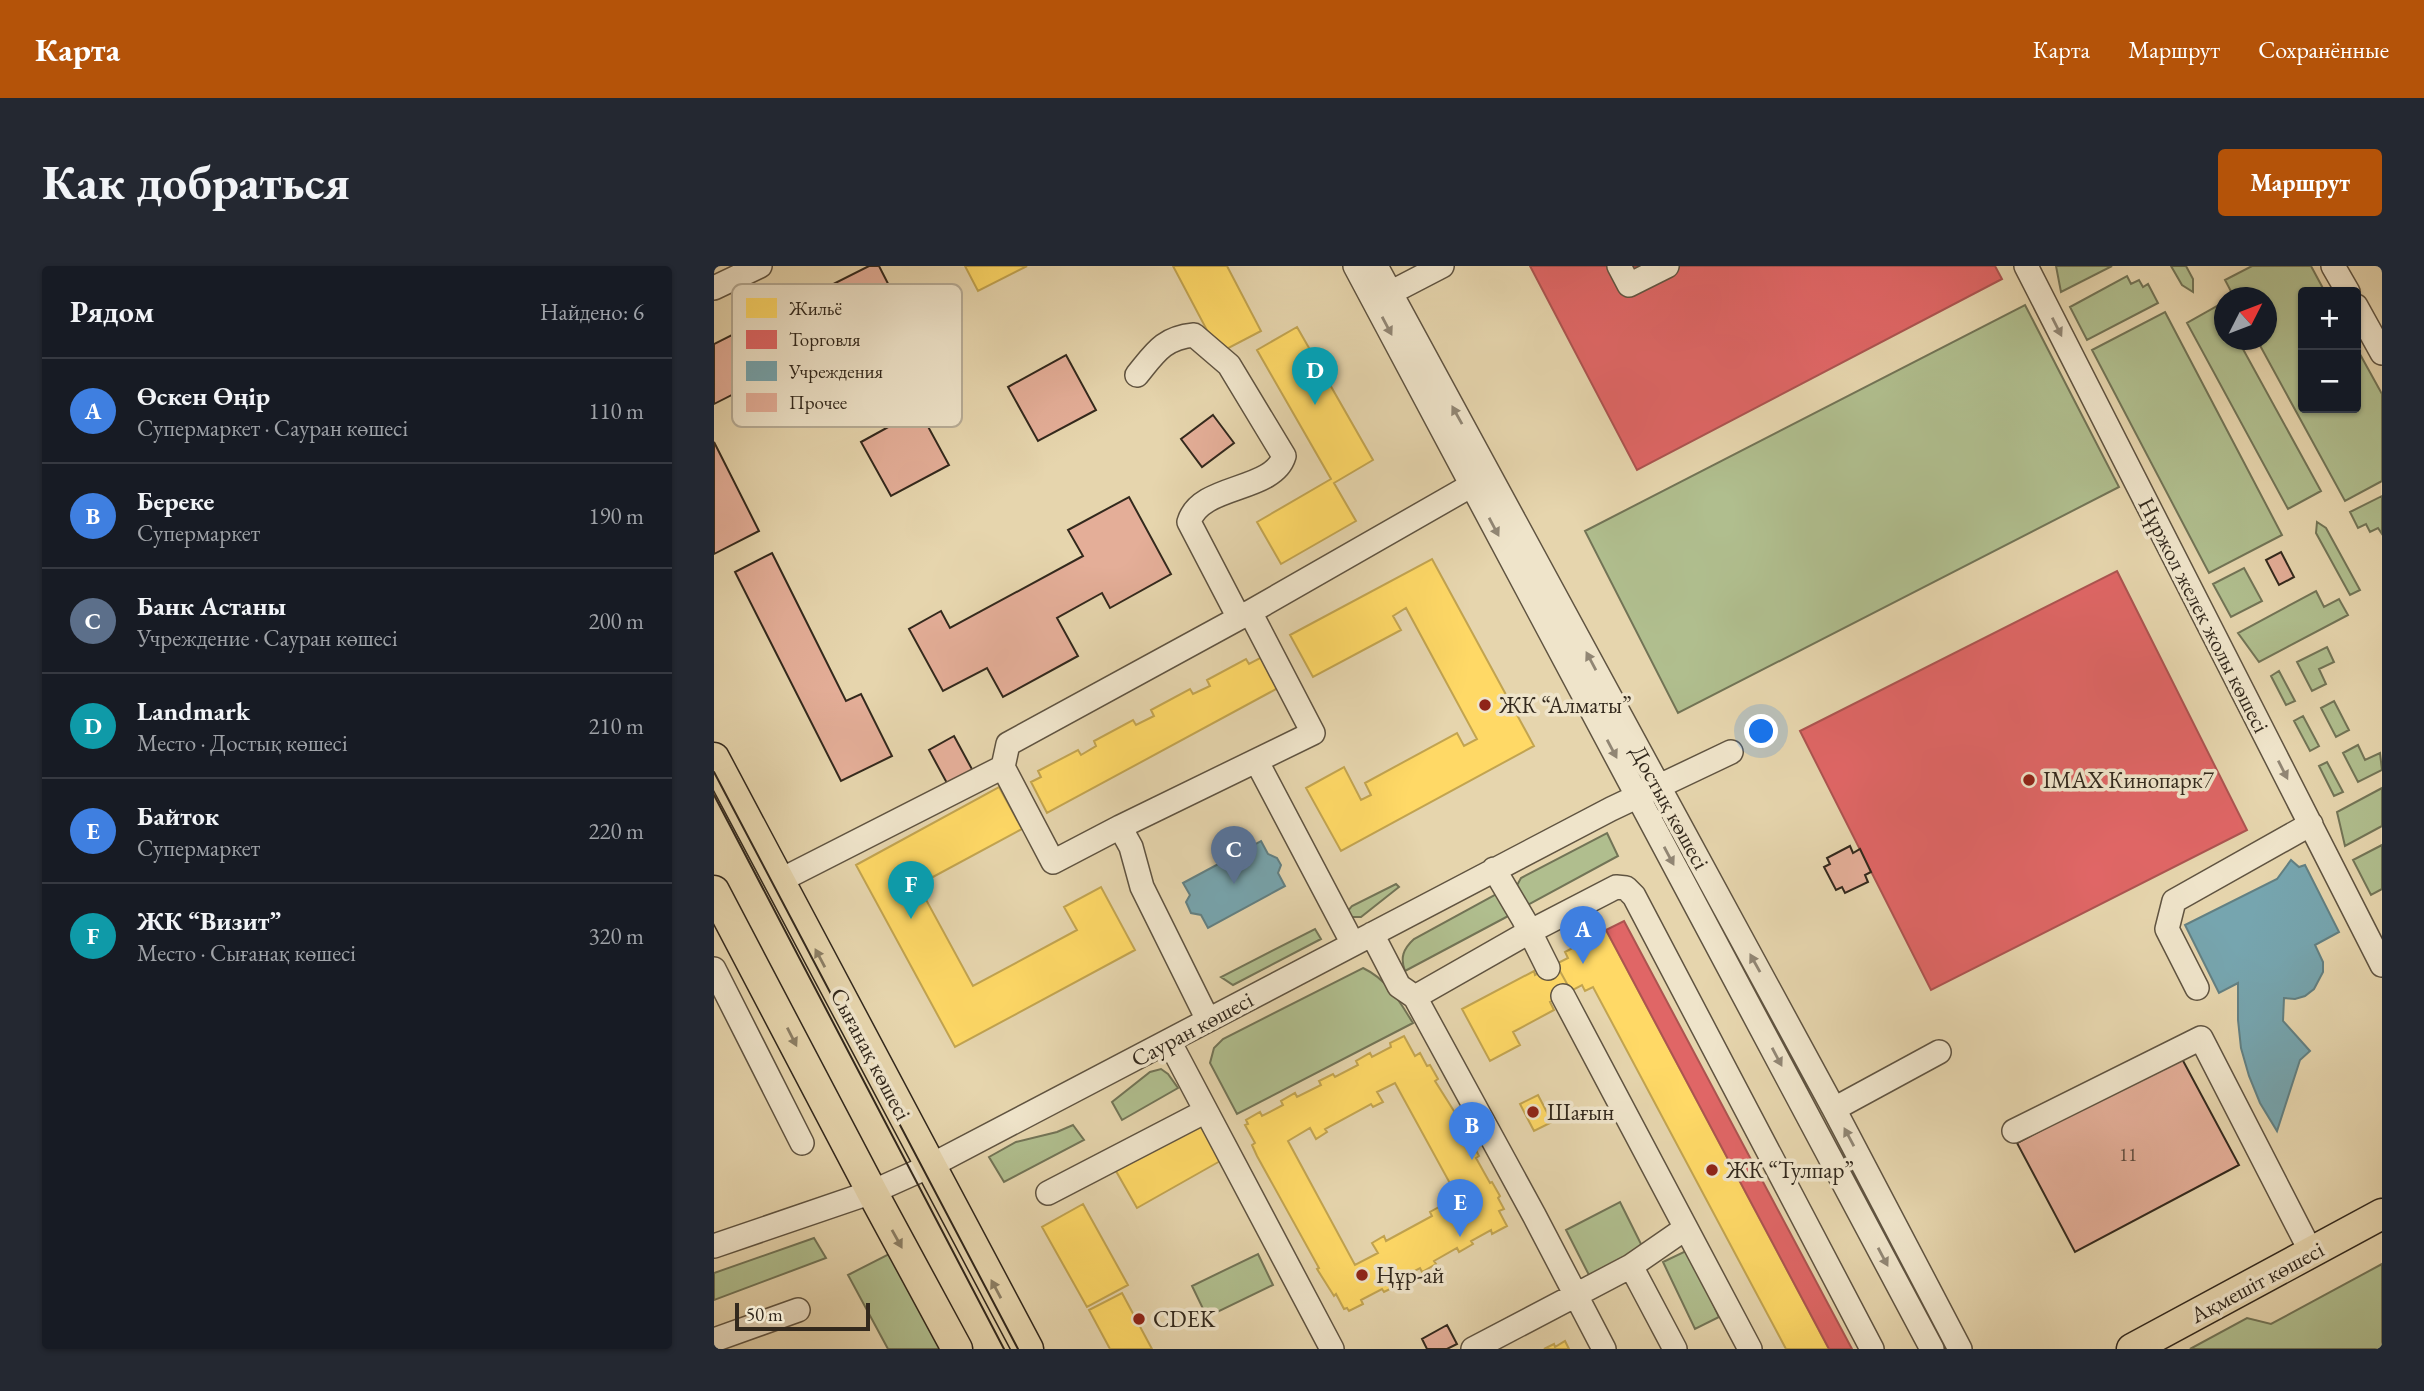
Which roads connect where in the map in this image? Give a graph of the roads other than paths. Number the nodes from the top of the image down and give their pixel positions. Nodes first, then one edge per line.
1 (760, 266) edge
2 (1355, 266) edge
3 (1376, 266) edge
4 (1442, 266) edge
5 (1619, 266) edge
6 (1667, 266) edge
7 (2026, 266) edge
8 (2333, 266) edge
9 (2345, 287) edge
10 (714, 288) edge
11 (1391, 293) junction
12 (2361, 315) edge
13 (2382, 353) edge
14 (1137, 375) dead end
15 (1472, 485) junction
16 (1245, 615) junction
17 (1731, 752) dead end
18 (714, 758) edge
19 (1257, 762) junction
20 (1003, 767) junction
21 (1658, 786) junction
22 (1637, 796) junction
23 (2311, 824) junction
24 (1121, 827) junction
25 (1494, 869) junction
26 (779, 881) junction
27 (714, 891) edge
28 (1529, 932) junction
29 (1362, 939) junction
30 (754, 965) junction
31 (2382, 965) edge
32 (1548, 968) dead end
33 (716, 977) edge
34 (2197, 988) dead end
35 (1563, 996) dead end
36 (1415, 998) junction
37 (1208, 1020) junction
38 (1169, 1041) junction
39 (1939, 1052) dead end
40 (1834, 1109) junction
41 (1206, 1111) junction
42 (2014, 1131) dead end
43 (803, 1143) dead end
44 (930, 1166) junction
45 (872, 1192) junction
46 (1048, 1193) dead end
47 (2382, 1214) edge
48 (1686, 1228) junction
49 (714, 1246) edge
50 (2311, 1252) junction
51 (1631, 1266) junction
52 (1576, 1295) junction
53 (798, 1310) dead end
54 (714, 1340) edge
55 (957, 1349) edge
56 (1028, 1349) edge
57 (1332, 1349) edge
58 (1473, 1349) edge
59 (1604, 1349) edge
60 (1675, 1349) edge
61 (1750, 1349) edge
62 (1872, 1349) edge
63 (1932, 1349) edge
64 (1960, 1349) edge
65 (2132, 1349) edge

1 - 10 street
2 -> 15 street, Достық көшесі
3 - 11 street, Достық көшесі
4 - 11 street
5 - 6 street
7 -> 23 street, Нұржол желек жолы көшесі
8 - 9 street
21 -> 11 street, Достық көшесі
12 - 13 street
14 - 16 street
15 - 16 street
15 -> 22 street, Достық көшесі
16 - 19 street
16 - 20 street
17 - 21 street, Сауран көшесі
18 - 26 main road, Сығанақ көшесі
19 - 24 street
19 - 29 street
20 - 24 street
20 - 26 street
21 - 22 street, Сауран көшесі
40 -> 21 street, Достық көшесі
22 - 25 street, Сауран көшесі
22 -> 63 street, Достық көшесі
23 - 31 street, Нұржол желек жолы көшесі
23 - 34 street
24 - 37 street
25 - 28 street
25 - 29 street, Сауран көшесі
44 -> 26 main road, Сығанақ көшесі
27 - 30 main road
28 - 32 street
28 - 36 street
28 - 62 street
29 - 36 street
29 - 37 street, Сауран көшесі
30 - 33 street
30 -> 45 main road
33 - 43 street
35 - 48 street
36 - 52 street
37 - 38 street, Сауран көшесі
38 - 41 street
38 - 44 street, Сауран көшесі
39 - 40 street
64 -> 40 street, Достық көшесі
41 - 46 street
41 - 57 street
42 - 50 street
44 - 45 street, Сауран көшесі
56 -> 44 main road, Сығанақ көшесі
45 - 49 street, Сауран көшесі
45 -> 55 main road
47 - 50 main road, Ақмешіт көшесі
48 - 51 street
48 - 61 street
50 - 65 main road, Ақмешіт көшесі
51 - 52 street
51 - 60 street
52 - 58 street
52 - 59 street
53 - 54 street

